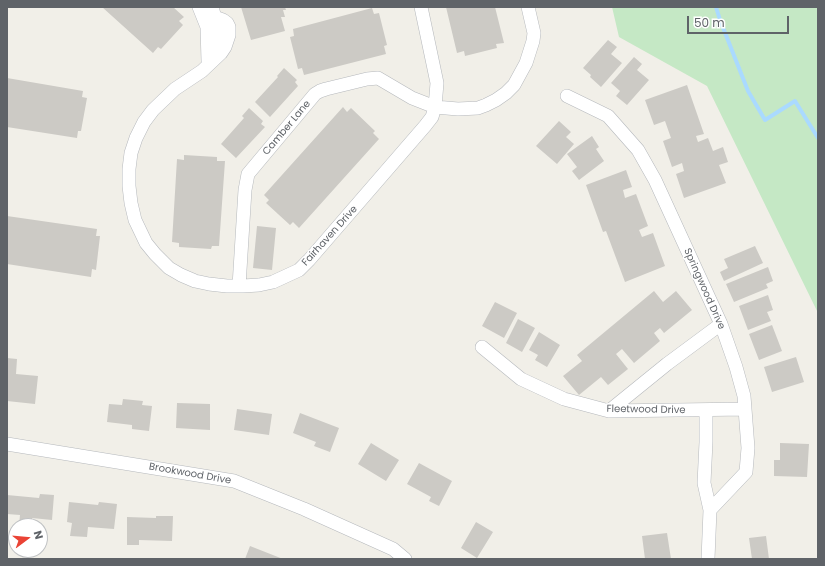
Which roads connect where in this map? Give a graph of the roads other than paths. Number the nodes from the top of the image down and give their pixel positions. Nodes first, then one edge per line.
1 (421, 7) edge
2 (528, 7) edge
3 (207, 12) edge
4 (208, 64) junction
5 (567, 96) dead end
6 (435, 107) junction
7 (239, 286) junction
8 (721, 324) junction
9 (482, 347) dead end
10 (745, 409) junction
11 (706, 410) junction
12 (609, 411) junction
13 (7, 444) edge
14 (710, 510) junction
15 (405, 559) edge
16 (708, 559) edge

1 - 6 street
2 - 6 street, Camber Lane
3 - 4 street, Fairhaven Drive
3 - 4 street, Fairhaven Drive
4 - 7 street, Fairhaven Drive
5 - 8 street, Springwood Drive
6 - 7 street, Fairhaven Drive
6 - 7 street, Camber Lane
8 - 10 street, Springwood Drive
8 - 12 street
9 - 12 street, Fleetwood Drive
10 - 11 street, Fleetwood Drive
10 - 14 street, Springwood Drive
11 - 12 street, Fleetwood Drive
11 - 14 street
13 - 15 street, Brookwood Drive
14 - 16 street

